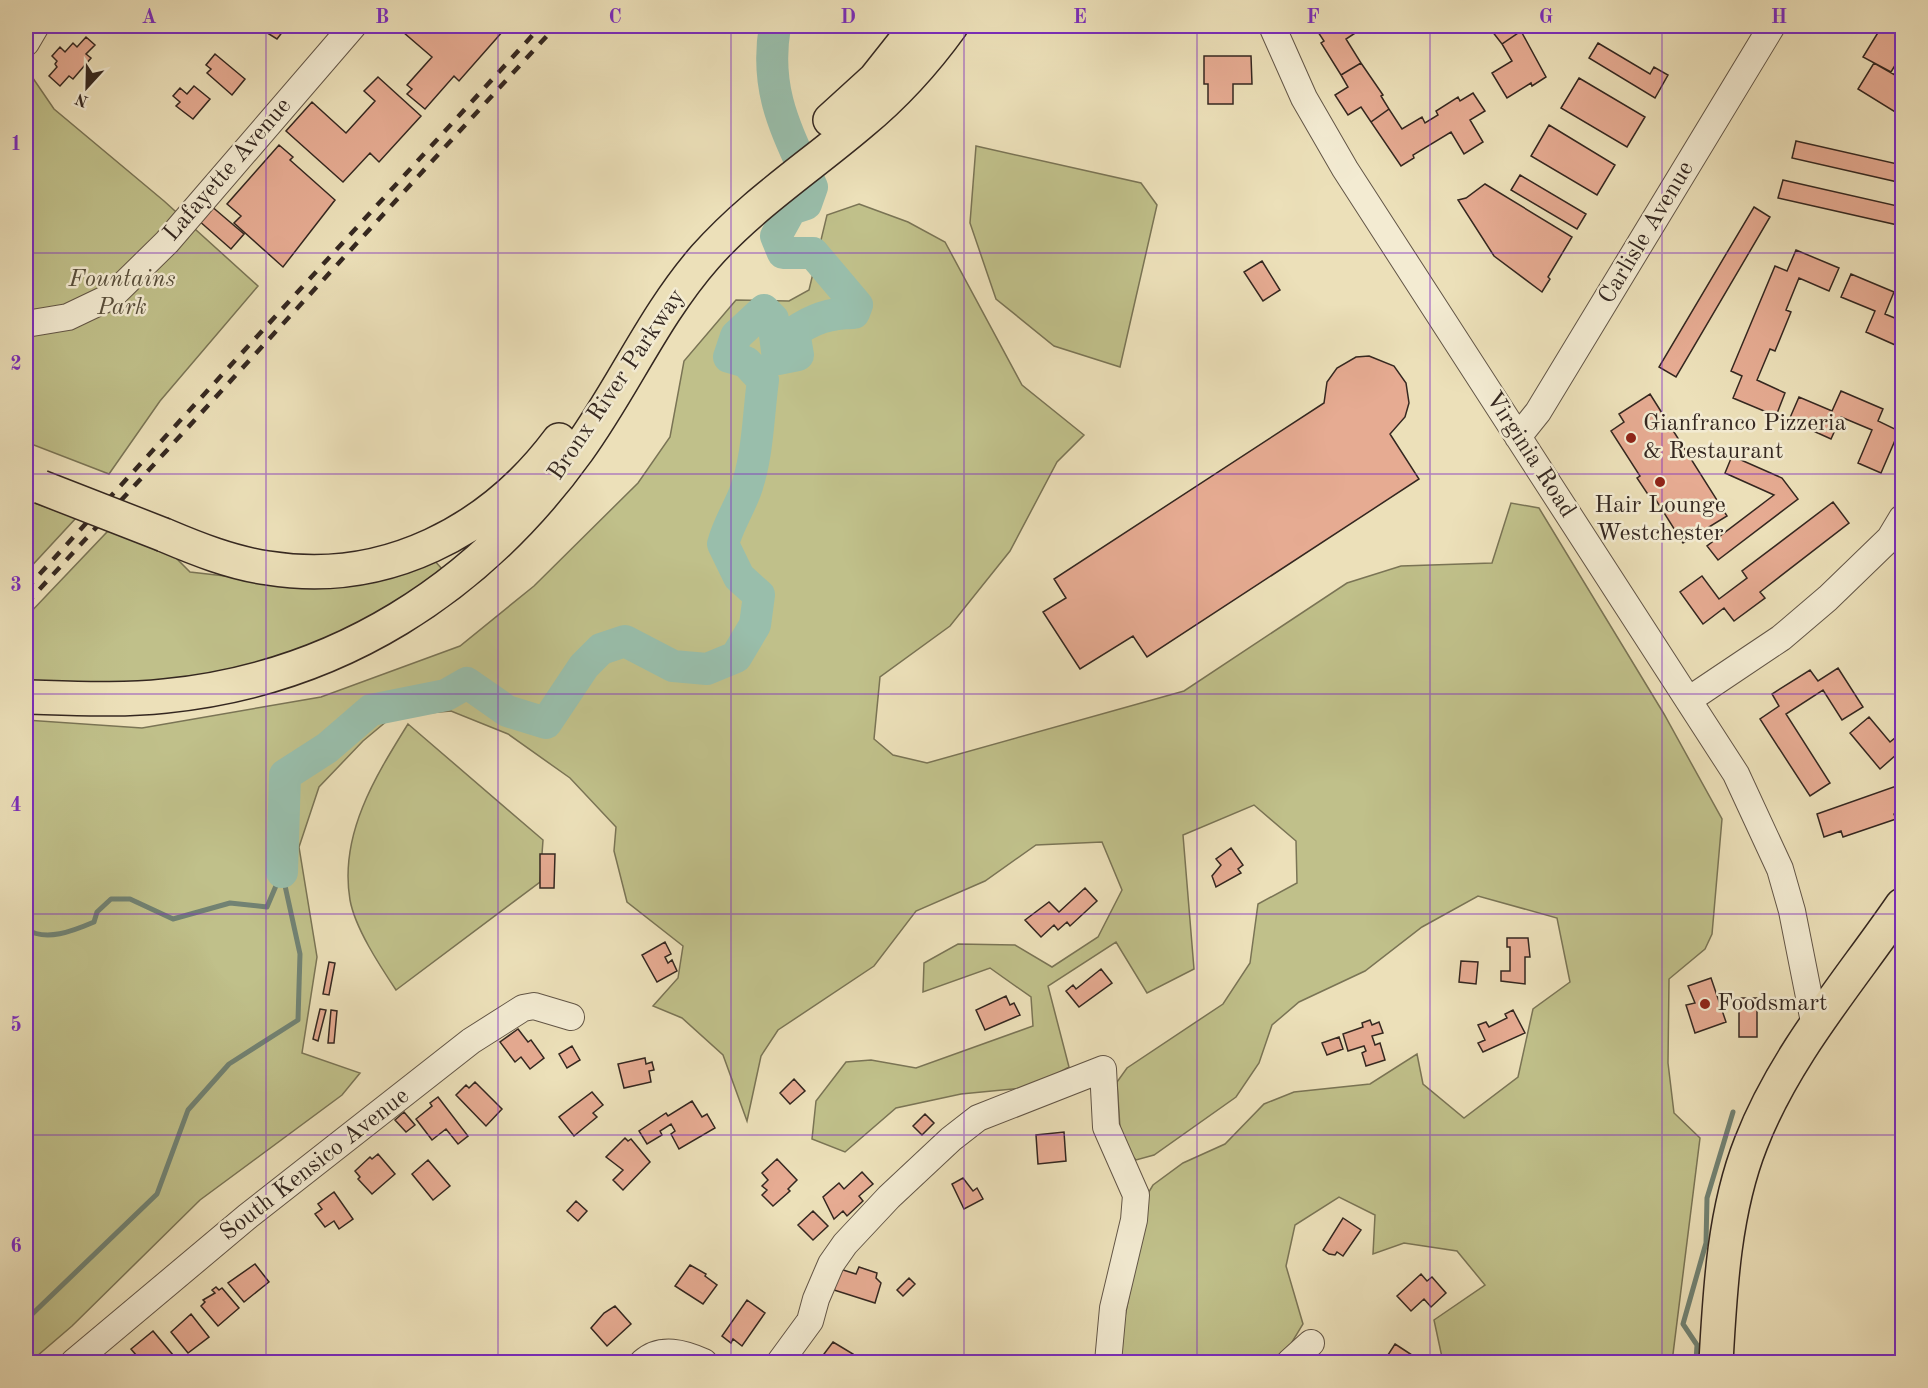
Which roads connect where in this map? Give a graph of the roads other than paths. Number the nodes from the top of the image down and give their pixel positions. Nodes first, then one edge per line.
1 (36, 26) edge
2 (353, 26) edge
3 (917, 26) edge
4 (951, 26) edge
5 (1272, 26) edge
6 (1772, 26) edge
7 (26, 43) edge
8 (826, 137) junction
9 (777, 175) junction
10 (26, 324) edge
11 (1518, 437) junction
12 (31, 484) edge
13 (1902, 518) edge
14 (26, 697) edge
15 (1690, 699) junction
16 (1902, 905) edge
17 (571, 1017) dead end
18 (1815, 1027) junction
19 (1311, 1343) dead end
20 (74, 1362) edge
21 (644, 1362) edge
22 (704, 1362) edge
23 (780, 1362) edge
24 (1108, 1362) edge
25 (1290, 1362) edge
26 (1716, 1362) edge

1 - 7 street
2 - 10 street, Lafayette Avenue
3 - 8 main road, Bronx River Parkway
4 - 8 main road, Bronx River Parkway
5 - 11 street, Virginia Road
6 - 11 street, Carlisle Avenue
8 - 9 main road, Bronx River Parkway
9 - 12 main road, Bronx River Parkway, bridge
9 - 14 main road, Bronx River Parkway
11 - 15 street, Virginia Road
13 - 15 street
15 - 18 street, Virginia Road
16 - 18 main road
17 - 20 street, South Kensico Avenue
18 - 26 main road
19 - 25 street
21 - 22 street
23 - 24 street

